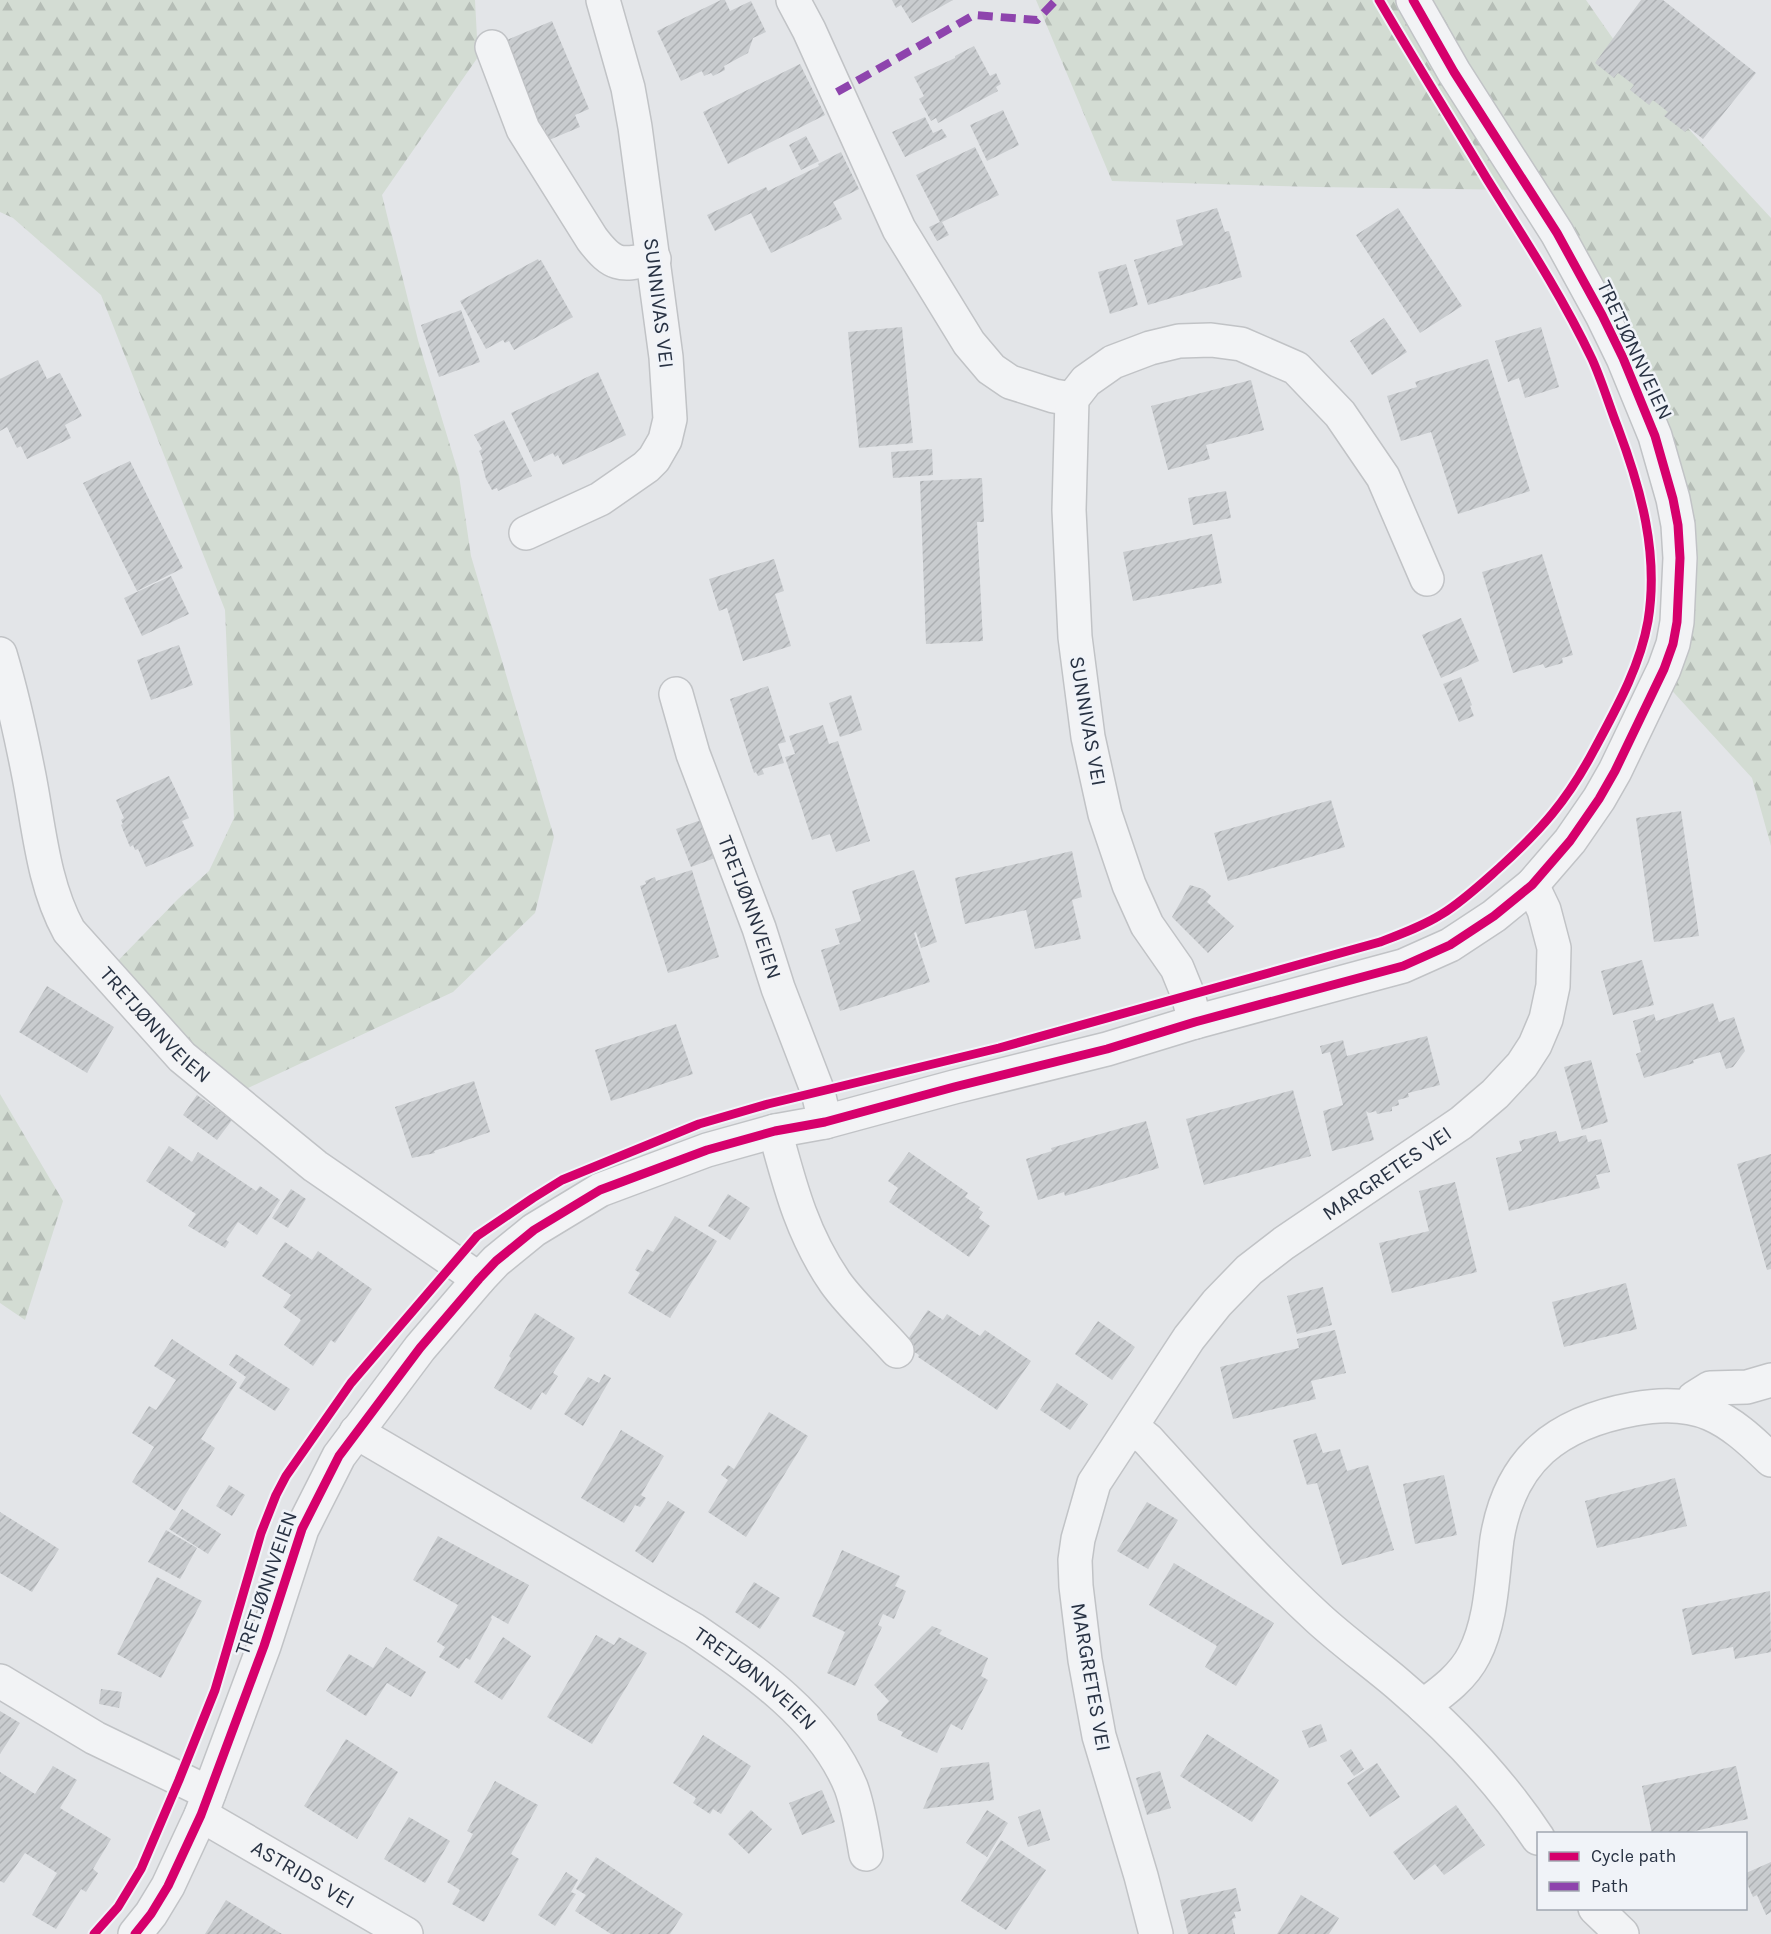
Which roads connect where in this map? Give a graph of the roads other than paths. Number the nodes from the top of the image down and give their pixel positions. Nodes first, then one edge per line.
1 (603, 0) edge
2 (793, 0) edge
3 (1413, 0) edge
4 (492, 47) dead end
5 (654, 259) junction
6 (1072, 399) junction
7 (525, 533) dead end
8 (1427, 579) dead end
9 (0, 654) edge
10 (676, 694) dead end
11 (1532, 885) junction
12 (1195, 1022) junction
13 (825, 1122) junction
14 (775, 1131) junction
15 (479, 1279) junction
16 (897, 1351) dead end
17 (1771, 1380) edge
18 (1689, 1407) junction
19 (1132, 1427) junction
20 (356, 1432) junction
21 (1771, 1460) edge
22 (0, 1682) edge
23 (1423, 1706) junction
24 (205, 1804) junction
25 (1537, 1835) edge
26 (866, 1854) dead end
27 (1597, 1910) edge
28 (135, 1934) edge
29 (406, 1934) edge
30 (1156, 1934) edge
31 (1622, 1934) edge

1 - 5 street, SUNNIVAS VEI
2 - 6 street
3 - 11 street, TRETJØNNVEIEN
4 - 5 street
5 - 7 street, SUNNIVAS VEI
6 - 8 street
6 - 12 street, SUNNIVAS VEI
9 - 15 street, TRETJØNNVEIEN
10 - 13 street, TRETJØNNVEIEN
11 - 12 street, TRETJØNNVEIEN
11 - 19 street, MARGRETES VEI
12 - 13 street, TRETJØNNVEIEN
13 - 14 street, TRETJØNNVEIEN
14 - 15 street, TRETJØNNVEIEN
14 - 16 street
15 - 20 street, TRETJØNNVEIEN
17 - 18 street
18 - 21 street
18 - 23 street
19 - 23 street
19 - 30 street, MARGRETES VEI
20 - 24 street, TRETJØNNVEIEN
20 - 26 street, TRETJØNNVEIEN
22 - 24 street, ASTRIDS VEI
23 - 25 street
24 - 28 street, TRETJØNNVEIEN
24 - 29 street, ASTRIDS VEI
27 - 31 street

